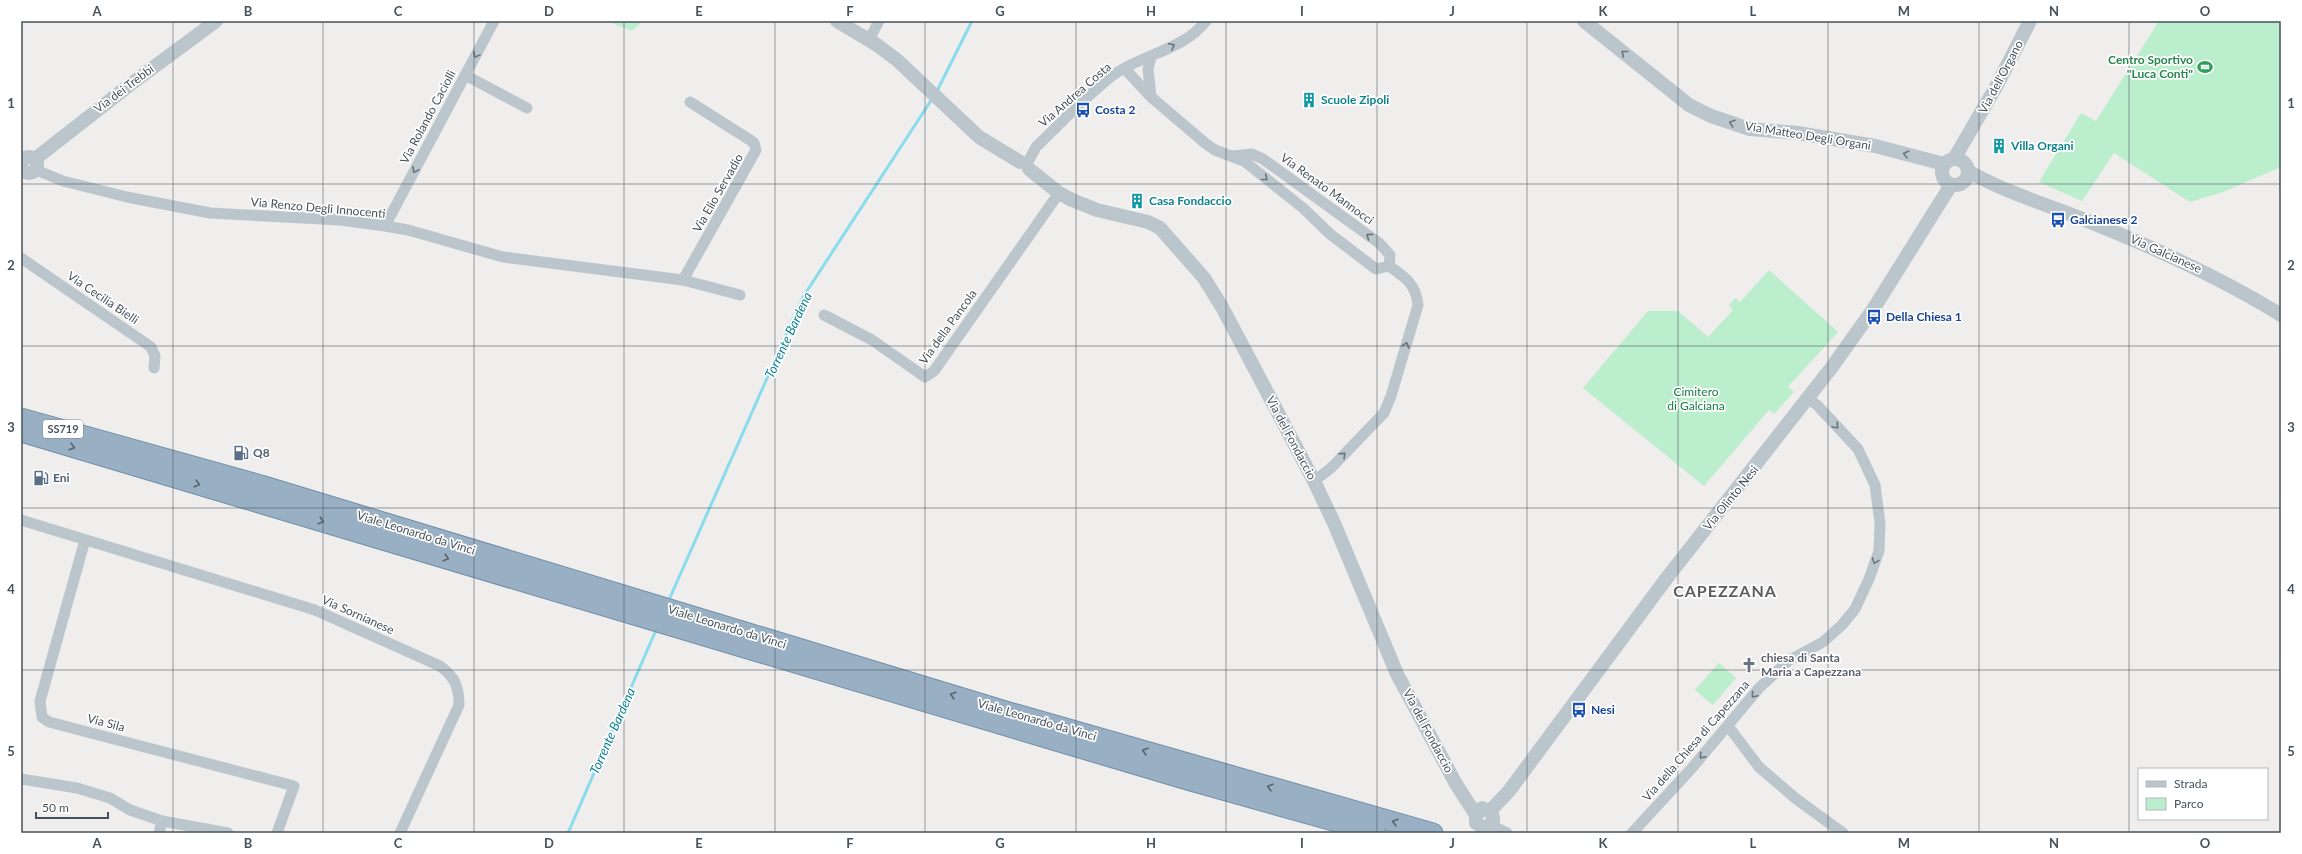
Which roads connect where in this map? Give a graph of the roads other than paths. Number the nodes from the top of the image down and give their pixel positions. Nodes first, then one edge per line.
1 (216, 21) edge
2 (494, 21) edge
3 (836, 21) edge
4 (879, 21) edge
5 (1206, 21) edge
6 (1584, 21) edge
7 (2030, 21) edge
8 (869, 40) junction
9 (1151, 57) junction
10 (1125, 69) junction
11 (465, 76) junction
12 (1151, 97) junction
13 (690, 102) dead end
14 (527, 108) dead end
15 (1233, 156) junction
16 (1263, 159) junction
17 (1026, 164) junction
18 (26, 167) edge
19 (1252, 168) junction
20 (1956, 172) junction
21 (1059, 193) junction
22 (385, 226) junction
23 (21, 258) edge
24 (1389, 266) junction
25 (683, 280) junction
26 (740, 295) dead end
27 (824, 315) dead end
28 (2281, 315) edge
29 (154, 368) dead end
30 (1808, 399) junction
31 (21, 418) edge
32 (21, 432) edge
33 (1314, 481) junction
34 (21, 520) edge
35 (85, 540) junction
36 (1728, 726) junction
37 (21, 779) edge
38 (162, 821) junction
39 (1484, 822) edge
40 (159, 833) edge
41 (228, 833) edge
42 (278, 833) edge
43 (400, 833) edge
44 (1376, 833) edge
45 (1433, 833) edge
46 (1508, 833) edge
47 (1632, 833) edge
48 (1843, 833) edge

1 - 18 street, Via dei Trebbi
2 -> 11 street, Via Rolando Caciolli
3 - 8 street, Via del Fondaccio
4 - 8 street
9 -> 5 street, Via Andrea Costa
20 -> 6 street, Via Matteo Degli Organi
7 - 20 street, Via dell'Organo
8 - 17 street, Via del Fondaccio
9 - 10 street, Via Andrea Costa
9 - 12 street
10 - 12 street, Via Renato Mannocci
10 - 17 street, Via Andrea Costa
11 - 14 street
11 -> 22 street, Via Rolando Caciolli
12 - 15 street, Via Renato Mannocci
13 - 25 street, Via Elio Servadio
15 - 16 street, Via Renato Mannocci
15 - 19 street, Via Renato Mannocci
16 - 19 street
24 -> 16 street, Via Renato Mannocci
17 - 21 street, Via del Fondaccio
18 - 22 street, Via Renzo Degli Innocenti
19 -> 24 street, Via Renato Mannocci
20 - 28 street, Via Galcianese
20 - 30 street, Via Olinto Nesi
21 - 27 street, Via della Pancola
21 - 33 street, Via del Fondaccio
22 - 25 street, Via Renzo Degli Innocenti
23 - 29 street, Via Cecilia Bielli
33 -> 24 street
25 - 26 street, Via Renzo Degli Innocenti
30 -> 36 street, Via della Chiesa di Capezzana
30 - 39 street, Via Olinto Nesi
45 -> 31 highway, Viale Leonardo da Vinci / SS719
32 -> 44 highway, Viale Leonardo da Vinci
33 - 39 street, Via del Fondaccio
34 - 35 street, Via Sornianese
35 - 42 street, Via Sila
35 - 43 street, Via Sornianese
36 -> 47 street, Via della Chiesa di Capezzana
36 - 48 street
37 - 38 street
38 - 40 street
38 - 41 street
39 - 46 street

